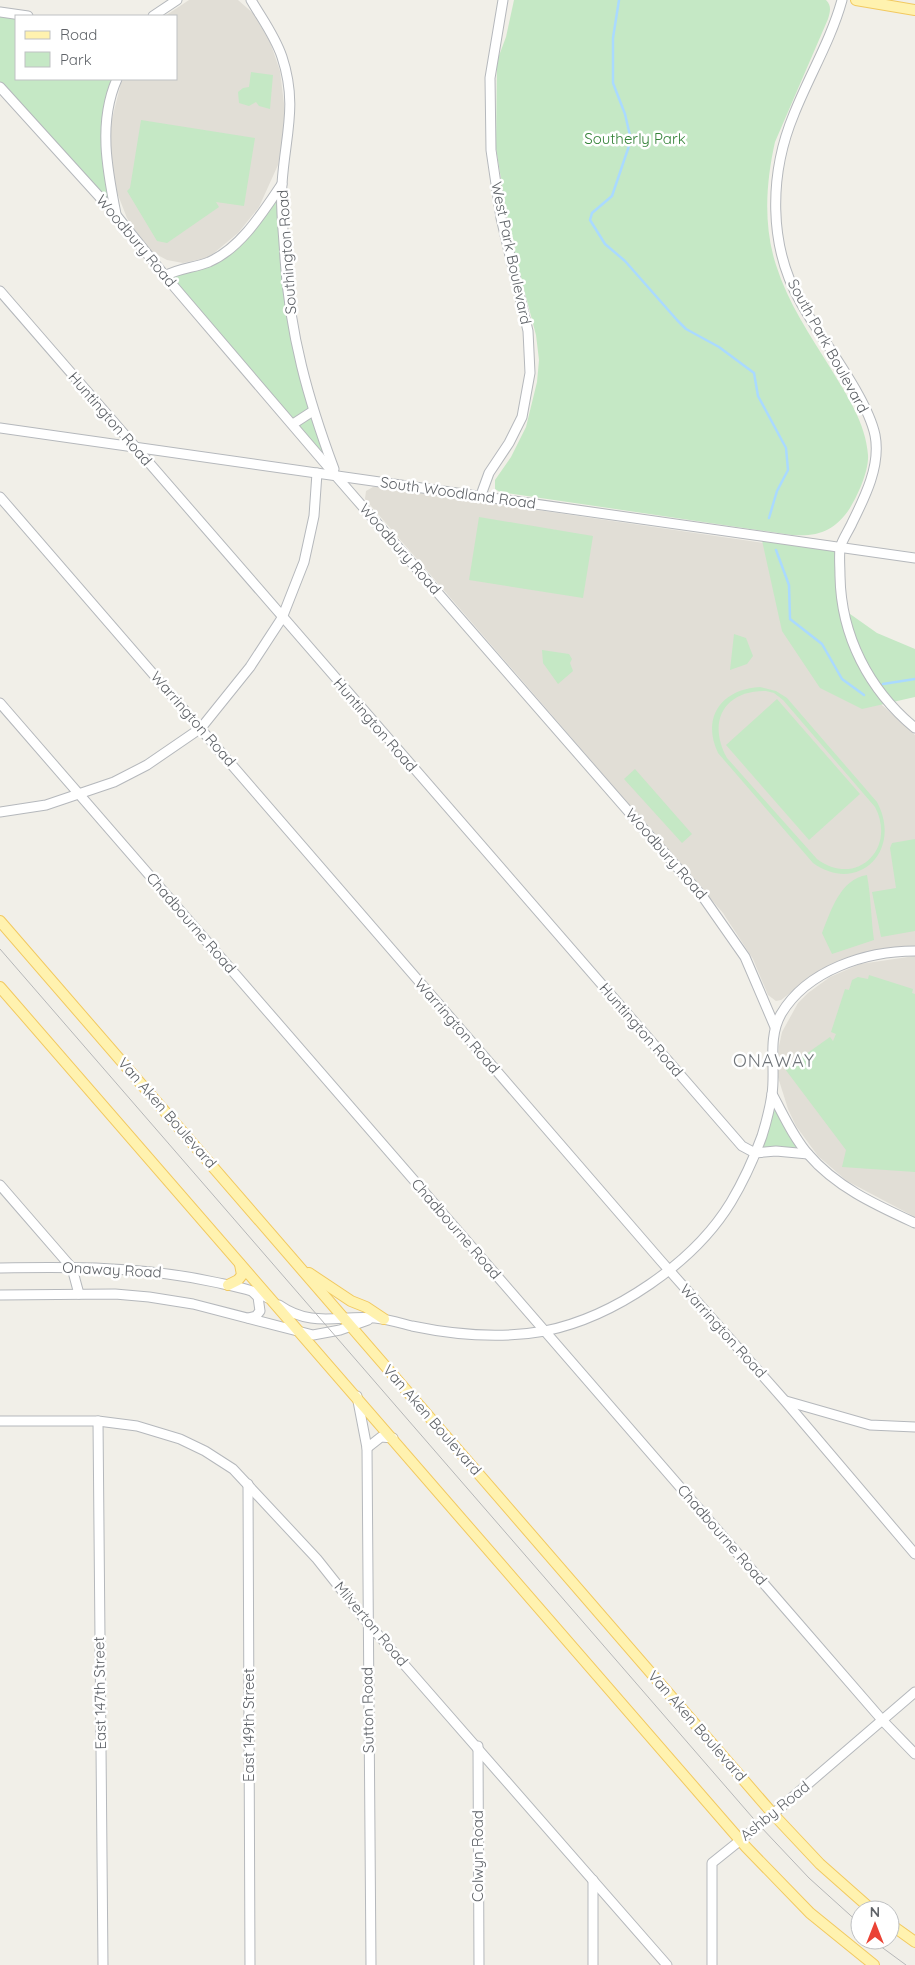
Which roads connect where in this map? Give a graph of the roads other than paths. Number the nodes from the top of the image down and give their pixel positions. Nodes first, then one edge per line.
1 (177, 0) edge
2 (503, 0) edge
3 (842, 0) edge
4 (856, 0) edge
5 (251, 2) edge
6 (915, 10) edge
7 (0, 12) edge
8 (21, 15) edge
9 (154, 15) edge
10 (117, 80) edge
11 (0, 87) edge
12 (282, 184) junction
13 (116, 215) junction
14 (165, 276) junction
15 (0, 291) edge
16 (313, 411) junction
17 (293, 424) junction
18 (0, 428) edge
19 (134, 448) junction
20 (317, 474) junction
21 (336, 476) junction
22 (481, 495) junction
23 (0, 497) edge
24 (840, 547) junction
25 (915, 558) edge
26 (282, 618) junction
27 (0, 703) edge
28 (201, 728) junction
29 (915, 728) edge
30 (79, 794) junction
31 (0, 812) edge
32 (0, 921) edge
33 (915, 951) edge
34 (0, 987) edge
35 (775, 1026) junction
36 (772, 1094) junction
37 (755, 1153) junction
38 (808, 1154) junction
39 (0, 1184) edge
40 (915, 1223) edge
41 (240, 1264) junction
42 (0, 1268) edge
43 (72, 1268) junction
44 (301, 1268) junction
45 (668, 1270) junction
46 (228, 1285) junction
47 (252, 1291) junction
48 (79, 1294) junction
49 (0, 1295) edge
50 (272, 1300) junction
51 (248, 1318) junction
52 (379, 1318) junction
53 (348, 1323) junction
54 (545, 1331) junction
55 (301, 1334) junction
56 (356, 1396) junction
57 (786, 1401) junction
58 (0, 1421) edge
59 (98, 1421) junction
60 (915, 1427) edge
61 (392, 1438) junction
62 (367, 1448) junction
63 (248, 1484) junction
64 (915, 1554) edge
65 (367, 1622) junction
66 (915, 1692) edge
67 (883, 1721) junction
68 (478, 1746) junction
69 (915, 1754) edge
70 (773, 1814) junction
71 (740, 1840) junction
72 (593, 1880) junction
73 (861, 1900) edge
74 (900, 1931) edge
75 (915, 1942) edge
76 (103, 1965) edge
77 (250, 1965) edge
78 (371, 1965) edge
79 (479, 1965) edge
80 (593, 1965) edge
81 (667, 1965) edge
82 (712, 1965) edge
83 (874, 1965) edge

1 - 9 street
2 - 22 street, West Park Boulevard
3 - 24 street, South Park Boulevard
4 - 6 main road
5 - 12 street, Southington Road
7 - 8 street
10 - 13 street
11 - 13 street, Woodbury Road
12 - 14 street
12 - 16 street, Southington Road
13 - 14 street, Woodbury Road
14 - 17 street, Woodbury Road
15 - 19 street, Huntington Road
16 - 17 street
16 - 21 street, Southington Road
17 - 21 street, Woodbury Road
18 - 19 street, South Woodland Road
19 - 20 street, South Woodland Road
19 - 26 street, Huntington Road
20 - 21 street, South Woodland Road
20 - 26 street
21 - 22 street, South Woodland Road
21 - 35 street, Woodbury Road
22 - 24 street, South Woodland Road
23 - 28 street, Warrington Road
24 - 25 street, South Woodland Road
24 - 29 street
26 - 28 street
26 - 37 street, Huntington Road
27 - 30 street, Chadbourne Road
28 - 30 street
28 - 45 street, Warrington Road
30 - 31 street
30 - 54 street, Chadbourne Road
32 - 44 main road, Van Aken Boulevard
33 - 35 street
34 - 41 main road
35 - 36 street
36 - 37 street
36 - 38 street
37 - 38 street
37 - 45 street
38 - 40 street
39 - 43 street
41 - 46 main road
41 - 50 main road
42 - 43 street, Onaway Road
43 - 46 street, Onaway Road
43 - 48 street
44 - 52 main road
44 - 53 main road, Van Aken Boulevard
45 - 54 street
45 - 57 street, Warrington Road
46 - 47 street, Onaway Road
47 - 50 street, Onaway Road
47 - 51 street
48 - 49 street, Onaway Road
48 - 51 street, Onaway Road
50 - 53 street, Onaway Road
50 - 55 main road
51 - 55 street, Onaway Road
52 - 53 street, Onaway Road
52 - 54 street
53 - 55 street, Onaway Road
53 - 70 main road, Van Aken Boulevard
54 - 67 street, Chadbourne Road
55 - 56 main road
56 - 61 main road
56 - 62 street, Sutton Road
57 - 60 street
57 - 64 street, Warrington Road
58 - 59 street, Milverton Road
59 - 63 street, Milverton Road
59 - 76 street, East 147th Street
61 - 62 street
61 - 71 main road
62 - 65 street, Sutton Road
63 - 65 street, Milverton Road
63 - 77 street, East 149th Street
65 - 68 street, Milverton Road
65 - 78 street, Sutton Road
66 - 67 street, Ashby Road
67 - 69 street, Chadbourne Road
67 - 70 street, Ashby Road
68 - 72 street, Milverton Road
68 - 79 street, Colwyn Road
70 - 71 street, Ashby Road
70 - 73 main road, Van Aken Boulevard
71 - 82 street, Ashby Road
71 - 83 main road
72 - 80 street
72 - 81 street, Milverton Road
74 - 75 main road

